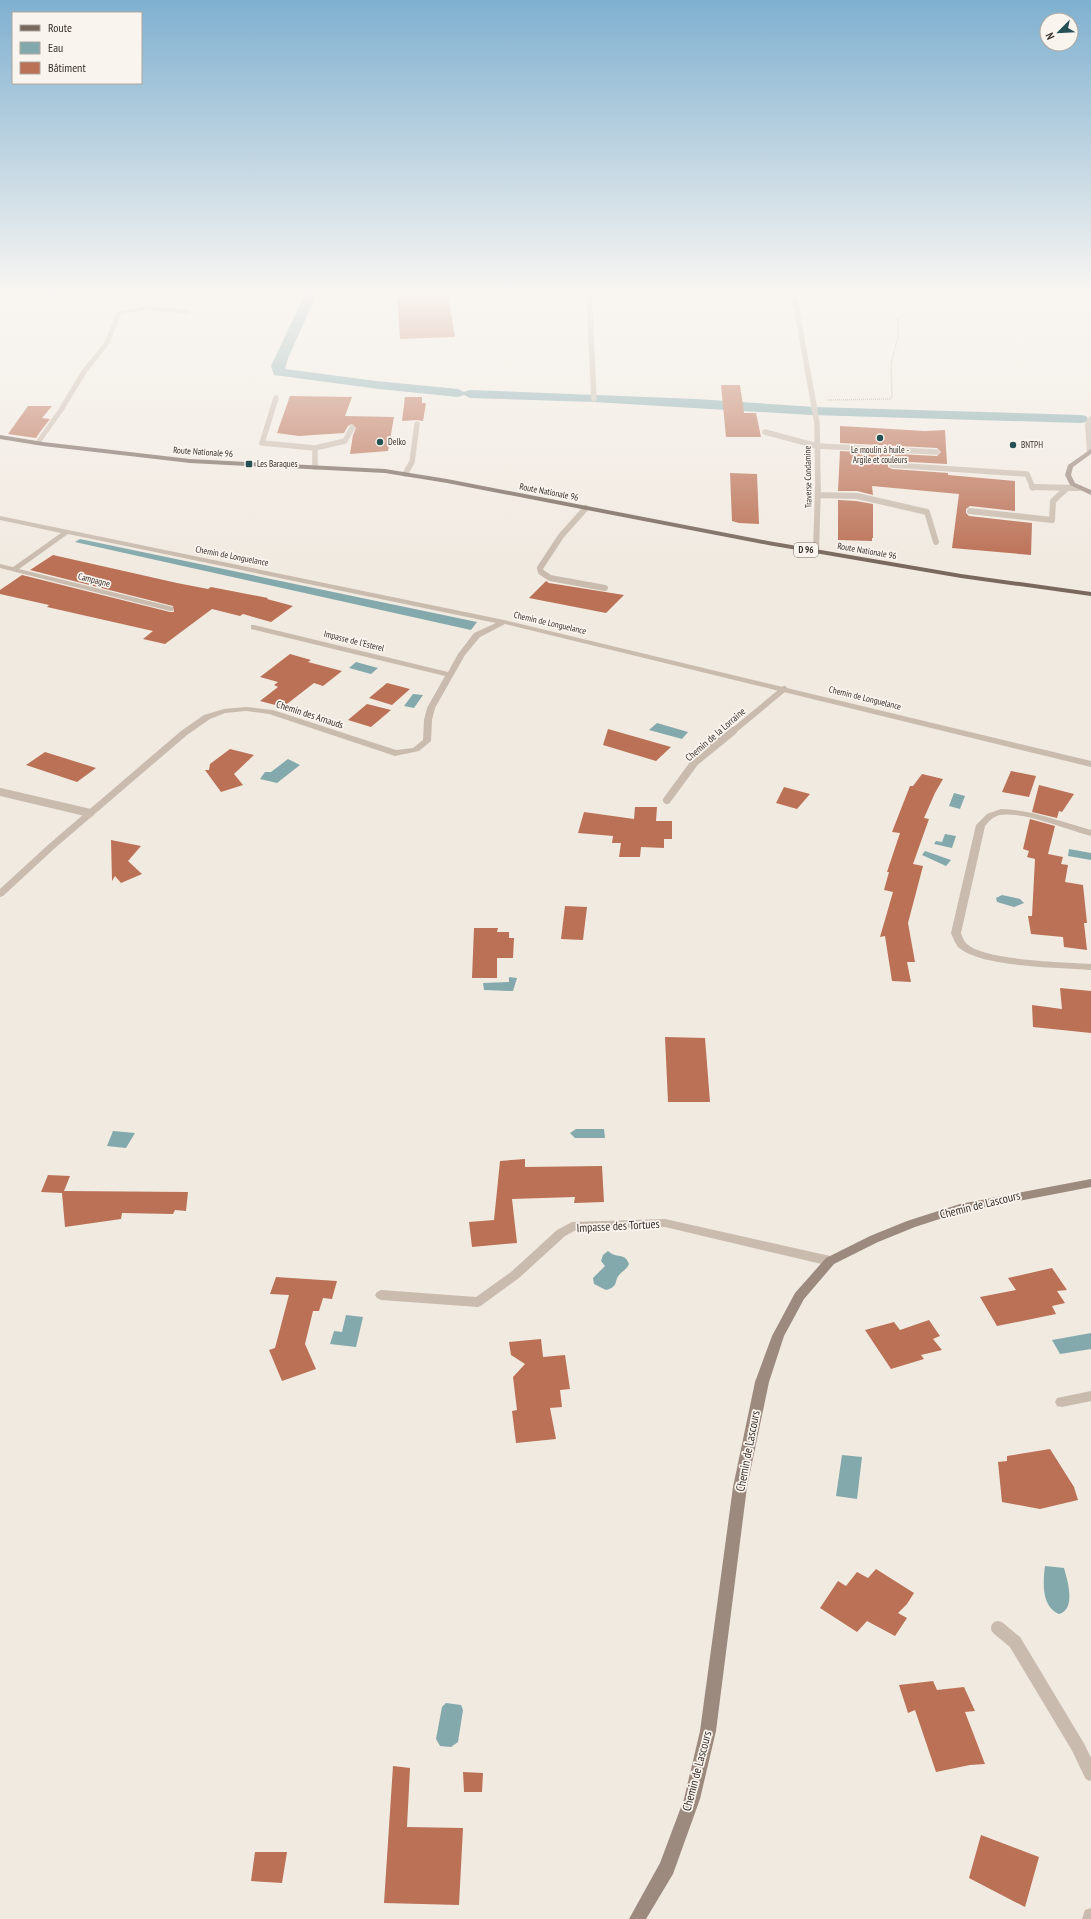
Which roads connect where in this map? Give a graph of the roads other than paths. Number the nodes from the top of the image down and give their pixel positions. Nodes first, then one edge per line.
1 (77, 384) edge
2 (593, 384) edge
3 (810, 384) edge
4 (276, 398) dead end
5 (594, 399) dead end
6 (1091, 418) edge
7 (417, 424) dead end
8 (352, 428) dead end
9 (765, 432) dead end
10 (0, 437) edge
11 (37, 444) junction
12 (817, 446) junction
13 (315, 448) junction
14 (1091, 451) edge
15 (937, 452) dead end
16 (892, 465) dead end
17 (315, 467) junction
18 (405, 474) junction
19 (1067, 488) junction
20 (1079, 488) junction
21 (1091, 493) edge
22 (818, 495) junction
23 (586, 508) junction
24 (970, 510) dead end
25 (0, 518) edge
26 (66, 532) junction
27 (936, 542) dead end
28 (816, 552) junction
29 (0, 566) edge
30 (13, 570) junction
31 (605, 588) dead end
32 (1091, 594) edge
33 (170, 609) dead end
34 (504, 622) junction
35 (254, 626) dead end
36 (450, 675) junction
37 (784, 689) junction
38 (1091, 764) edge
39 (0, 792) edge
40 (667, 800) dead end
41 (90, 813) junction
42 (1091, 833) edge
43 (0, 894) edge
44 (1091, 967) edge
45 (1091, 1183) edge
46 (830, 1262) junction
47 (381, 1295) dead end
48 (1091, 1396) edge
49 (1062, 1402) dead end
50 (998, 1628) dead end
51 (1091, 1774) edge
52 (1091, 1916) edge
53 (637, 1919) edge
54 (1090, 1919) edge

1 - 11 street
2 - 5 lane
3 - 12 lane, Traverse Condamine
4 - 13 lane
6 - 14 street
7 - 18 lane
8 - 13 lane
9 - 12 lane
10 - 11 main road, Route Nationale 96 / D 96
11 - 17 main road, Route Nationale 96 / D 96
12 - 15 lane
12 - 22 lane, Traverse Condamine
13 - 17 lane
14 - 20 street
16 - 19 lane
17 - 18 main road, Route Nationale 96 / D 96
18 - 23 main road, Route Nationale 96 / D 96
19 - 20 lane
19 - 24 lane
20 - 21 street
22 - 27 lane
22 - 28 lane, Traverse Condamine
23 - 28 main road, Route Nationale 96 / D 96
23 - 31 lane
25 - 26 street, Chemin de Longuelance
26 - 30 street
26 - 34 street, Chemin de Longuelance
28 - 32 main road, Route Nationale 96 / D 96
29 - 30 street, Campagne
30 - 33 street, Campagne
34 - 36 street, Chemin des Arnauds
34 - 37 street, Chemin de Longuelance
35 - 36 street, Impasse de l'Esterel
36 - 41 street, Chemin des Arnauds
37 - 38 street, Chemin de Longuelance
37 - 40 lane, Chemin de la Lorraine
39 - 41 lane
41 - 43 street, Chemin des Arnauds
42 - 44 street
45 - 46 street, Chemin de Lascours
46 - 47 street, Impasse des Tortues
46 - 53 street, Chemin de Lascours
48 - 49 street
50 - 51 lane
52 - 54 street

